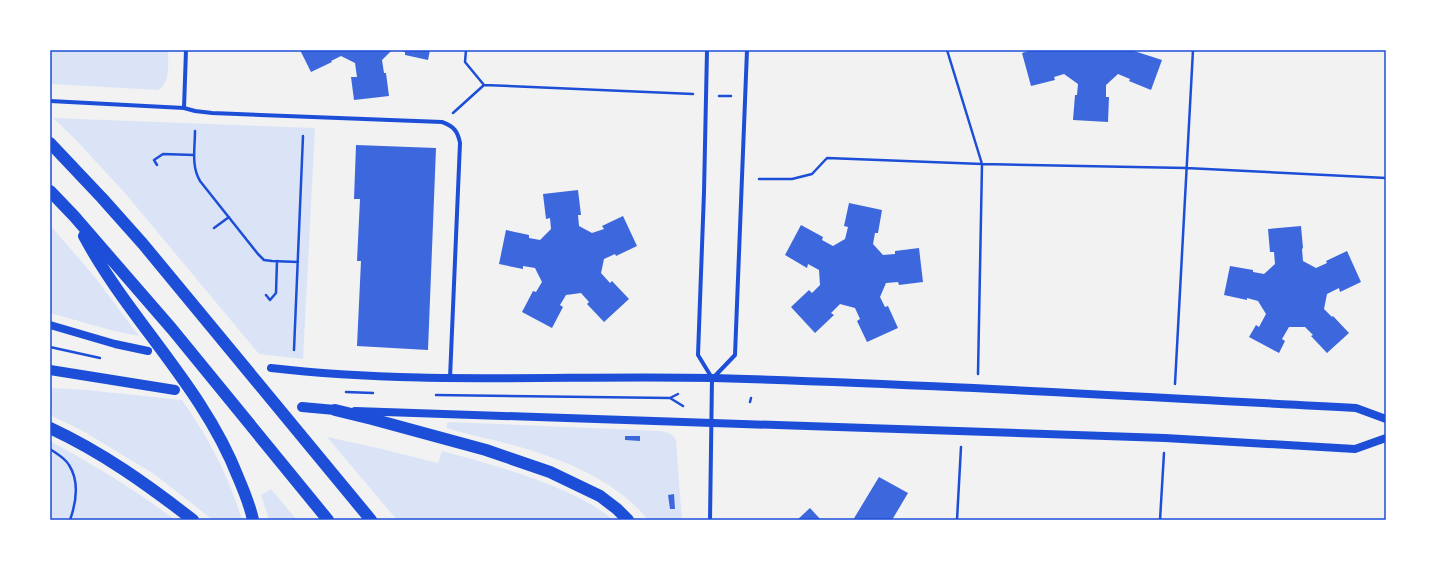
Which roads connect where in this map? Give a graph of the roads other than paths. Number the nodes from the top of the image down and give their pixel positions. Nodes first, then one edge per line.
1 (186, 50) edge
2 (707, 50) edge
3 (747, 50) edge
4 (50, 101) edge
5 (184, 108) junction
6 (50, 143) edge
7 (50, 191) edge
8 (74, 216) junction
9 (50, 325) edge
10 (148, 351) dead end
11 (271, 368) dead end
12 (50, 370) edge
13 (450, 378) junction
14 (712, 378) junction
15 (175, 390) dead end
16 (302, 407) dead end
17 (335, 410) junction
18 (1386, 419) edge
19 (711, 422) junction
20 (50, 428) edge
21 (1386, 438) edge
22 (193, 520) edge
23 (253, 520) edge
24 (328, 520) edge
25 (371, 520) edge
26 (628, 520) edge
27 (710, 520) edge

1 - 5 street
2 - 14 street
3 - 14 street
4 - 5 street
5 - 13 street
6 - 25 highway
7 - 8 highway
8 - 23 highway
8 - 24 highway
9 - 10 main road
11 - 13 main road
12 - 15 main road
13 - 14 main road
14 - 18 main road
14 - 19 street
16 - 17 main road
17 - 19 main road
17 - 26 highway
19 - 21 main road
19 - 27 street
20 - 22 highway

